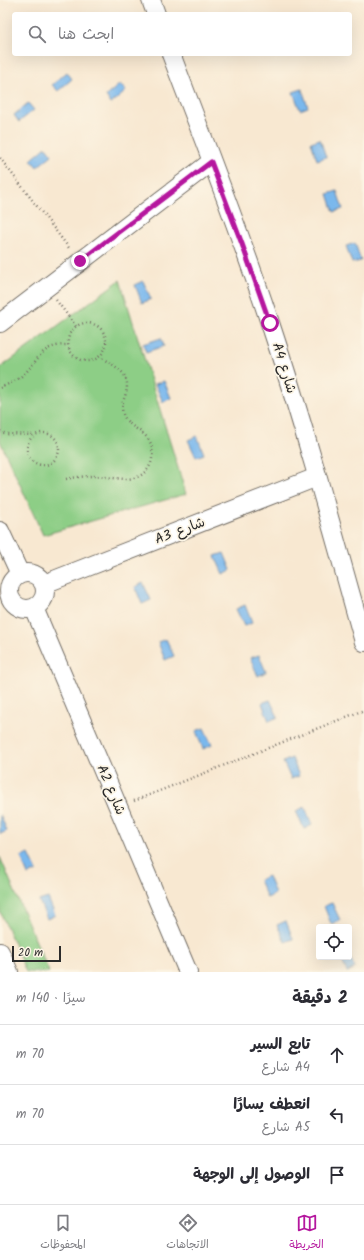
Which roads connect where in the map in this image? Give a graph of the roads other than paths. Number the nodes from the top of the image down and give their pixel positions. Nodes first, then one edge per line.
1 (151, 0) edge
2 (155, 12) edge
3 (172, 56) edge
4 (211, 162) junction
5 (0, 323) edge
6 (317, 477) junction
7 (0, 531) edge
8 (20, 574) junction
9 (44, 584) junction
10 (5, 600) edge
11 (34, 608) junction
12 (364, 642) edge
13 (0, 952) edge
14 (8, 972) edge
15 (188, 972) edge

1 - 2 street
3 - 4 street, A4 شارع
4 - 5 street
4 - 6 street, A4 شارع
6 - 9 street, A3 شارع
6 - 12 street, A4 شارع
7 - 8 street
8 - 9 street
8 - 10 street
9 - 11 street
10 - 11 street
11 - 15 street, A2 شارع
13 - 14 street

